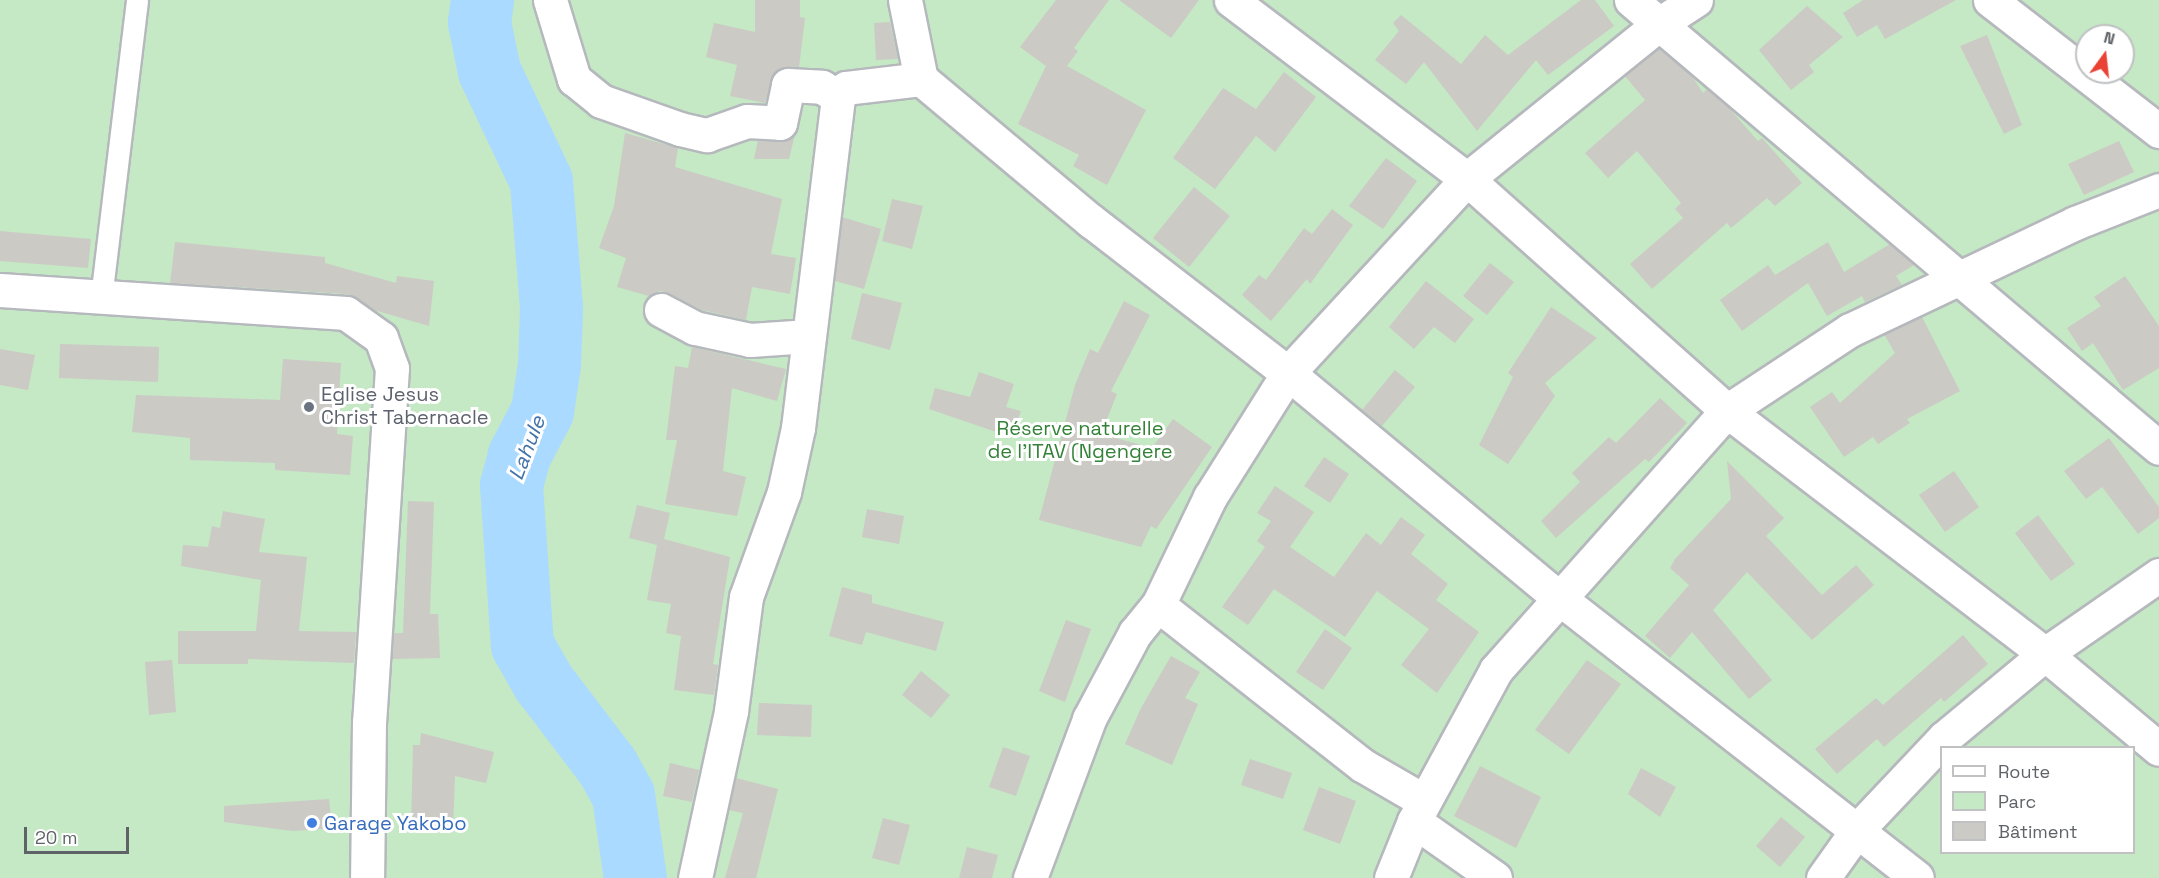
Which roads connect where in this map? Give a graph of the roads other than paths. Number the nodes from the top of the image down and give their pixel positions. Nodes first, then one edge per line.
1 (137, 0) edge
2 (550, 0) edge
3 (905, 0) edge
4 (1231, 0) edge
5 (1631, 0) edge
6 (1696, 0) edge
7 (1990, 0) edge
8 (1659, 24) junction
9 (921, 79) junction
10 (838, 97) junction
11 (2159, 131) edge
12 (1467, 179) junction
13 (2159, 190) edge
14 (1963, 278) junction
15 (0, 291) edge
16 (101, 298) junction
17 (661, 310) dead end
18 (809, 336) junction
19 (1288, 373) junction
20 (1727, 411) junction
21 (2159, 448) edge
22 (2159, 575) edge
23 (1559, 598) junction
24 (1158, 605) junction
25 (2045, 654) junction
26 (2159, 749) edge
27 (1419, 811) junction
28 (1858, 830) junction
29 (367, 878) edge
30 (695, 878) edge
31 (1030, 878) edge
32 (1391, 878) edge
33 (1495, 878) edge
34 (1823, 878) edge
35 (1917, 878) edge

1 - 16 lane
2 - 10 street
3 - 9 street
4 - 12 street
5 - 8 street
6 - 8 street
7 - 11 street
8 - 12 street
8 - 14 street
9 - 10 street
9 - 19 street
10 - 18 street
12 - 19 street
12 - 20 street
13 - 14 street
14 - 20 street
14 - 21 street
15 - 16 street
16 - 29 street
17 - 18 street
18 - 30 street
19 - 23 street
19 - 24 street
20 - 23 street
20 - 25 street
22 - 25 street
23 - 27 street
23 - 28 street
24 - 27 street
24 - 31 street
25 - 26 street
25 - 28 street
27 - 32 street
27 - 33 street
28 - 34 street
28 - 35 street

